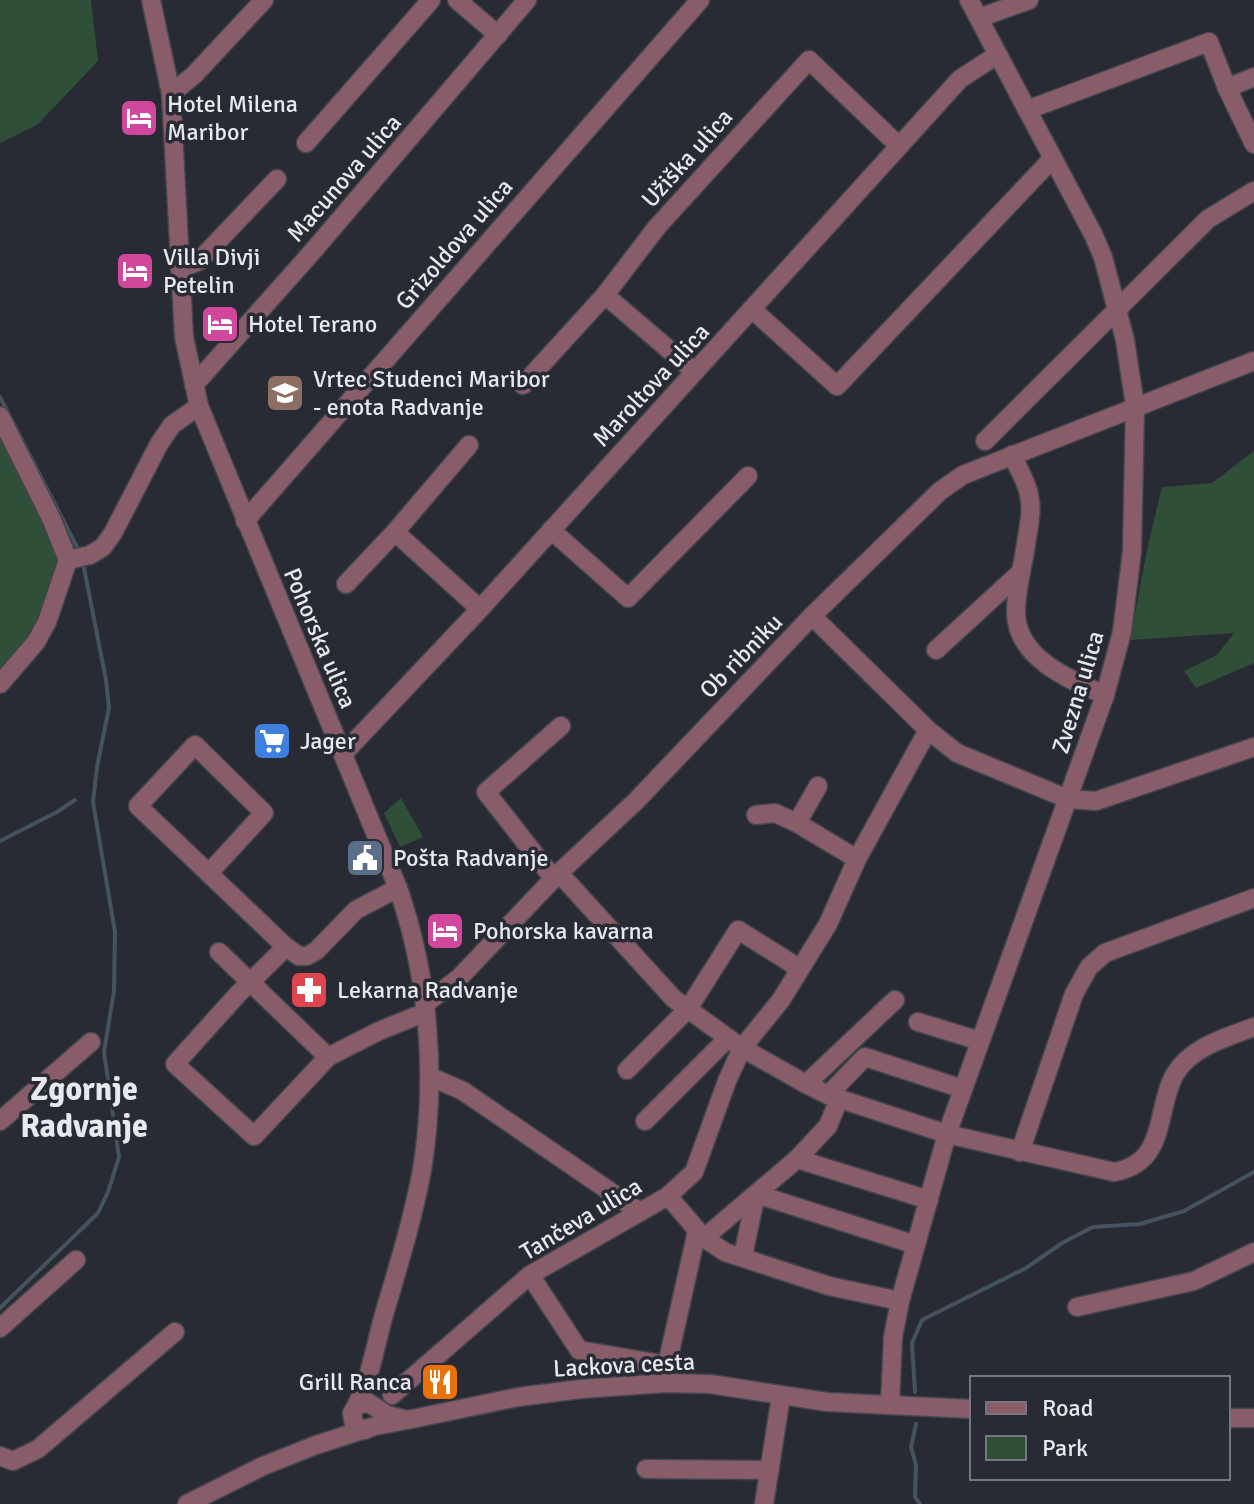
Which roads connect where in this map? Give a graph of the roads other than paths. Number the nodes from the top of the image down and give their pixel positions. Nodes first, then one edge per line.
1 (151, 0) edge
2 (264, 0) edge
3 (431, 0) edge
4 (458, 0) edge
5 (527, 0) edge
6 (700, 0) edge
7 (969, 0) edge
8 (1029, 0) edge
9 (979, 18) junction
10 (498, 35) junction
11 (997, 55) junction
12 (1254, 77) edge
13 (1227, 88) junction
14 (171, 94) junction
15 (1027, 110) junction
16 (306, 143) dead end
17 (1254, 144) edge
18 (898, 145) junction
19 (1053, 158) junction
20 (277, 179) dead end
21 (1254, 191) edge
22 (180, 269) junction
23 (605, 295) junction
24 (1117, 306) junction
25 (753, 310) junction
26 (1254, 361) edge
27 (695, 372) junction
28 (194, 385) junction
29 (523, 385) dead end
30 (199, 406) junction
31 (1135, 406) junction
32 (0, 416) edge
33 (985, 441) dead end
34 (469, 445) dead end
35 (1012, 455) junction
36 (748, 476) dead end
37 (245, 521) junction
38 (551, 530) junction
39 (395, 532) junction
40 (77, 558) junction
41 (1021, 572) junction
42 (346, 584) dead end
43 (480, 609) junction
44 (812, 616) junction
45 (936, 650) dead end
46 (1, 683) edge
47 (1105, 695) junction
48 (561, 726) dead end
49 (928, 730) junction
50 (1254, 747) edge
51 (343, 754) junction
52 (818, 786) dead end
53 (1068, 799) junction
54 (756, 815) dead end
55 (797, 823) junction
56 (857, 859) junction
57 (209, 873) junction
58 (557, 876) junction
59 (398, 888) junction
60 (1254, 898) edge
61 (286, 947) junction
62 (219, 952) dead end
63 (799, 968) junction
64 (250, 982) junction
65 (895, 1000) dead end
66 (425, 1008) junction
67 (688, 1009) junction
68 (918, 1022) dead end
69 (1254, 1027) edge
70 (980, 1041) junction
71 (91, 1042) dead end
72 (735, 1043) junction
73 (328, 1057) junction
74 (627, 1070) dead end
75 (429, 1080) junction
76 (806, 1084) junction
77 (963, 1089) junction
78 (834, 1097) junction
79 (0, 1121) edge
80 (645, 1121) dead end
81 (947, 1134) junction
82 (1020, 1152) junction
83 (797, 1159) junction
84 (756, 1194) junction
85 (668, 1196) junction
86 (929, 1200) junction
87 (640, 1212) junction
88 (700, 1234) junction
89 (916, 1245) junction
90 (1254, 1252) edge
91 (743, 1256) junction
92 (76, 1260) dead end
93 (530, 1275) junction
94 (900, 1301) junction
95 (1077, 1307) dead end
96 (0, 1328) edge
97 (175, 1332) dead end
98 (392, 1395) dead end
99 (781, 1396) junction
100 (890, 1405) junction
101 (970, 1409) edge
102 (367, 1415) junction
103 (1230, 1418) edge
104 (1254, 1418) edge
105 (0, 1456) edge
106 (646, 1469) dead end
107 (770, 1470) junction
108 (187, 1504) edge
109 (764, 1504) edge

1 - 14 street, Pohorska ulica
2 - 14 street
3 - 16 street
4 - 10 street
5 - 10 street, Macunova ulica
6 - 37 street, Grizoldova ulica
7 - 9 street, Zvezna ulica
8 - 9 street
9 - 11 street, Zvezna ulica
10 - 28 street, Macunova ulica
11 - 15 street, Zvezna ulica
11 - 18 street, Maroltova ulica
12 - 13 street
13 - 15 street
13 - 17 street
14 - 22 street, Pohorska ulica
15 - 19 street, Zvezna ulica
18 - 23 street, Užiška ulica
18 - 25 street, Maroltova ulica
19 - 24 street, Zvezna ulica
19 - 25 street
20 - 22 street
21 - 24 street
22 - 28 street, Pohorska ulica
23 - 27 street
23 - 29 street, Užiška ulica
24 - 31 street, Zvezna ulica
24 - 33 street
25 - 27 street, Maroltova ulica
26 - 31 street, Ob ribniku
27 - 38 street, Maroltova ulica
28 - 30 street, Pohorska ulica
30 - 37 street, Pohorska ulica
30 - 40 street
31 - 35 street, Ob ribniku
31 - 47 street, Zvezna ulica
32 - 40 street
34 - 39 street
35 - 41 street
35 - 44 street, Ob ribniku
36 - 38 street
37 - 51 street, Pohorska ulica
38 - 43 street, Maroltova ulica
39 - 42 street
39 - 43 street
40 - 46 street
41 - 45 street
41 - 47 street
43 - 51 street, Maroltova ulica
44 - 49 street
44 - 58 street, Ob ribniku
47 - 53 street, Zvezna ulica
48 - 58 street
49 - 53 street
49 - 56 street
50 - 53 street
51 - 59 street, Pohorska ulica
52 - 55 street
53 - 70 street, Zvezna ulica
54 - 55 street
55 - 56 street
56 - 63 street
57 - 57 street
57 - 61 street
58 - 66 street, Ob ribniku
58 - 67 street
59 - 61 street
59 - 66 street, Pohorska ulica
60 - 82 street
61 - 64 street
62 - 64 street
63 - 67 street
63 - 72 street
64 - 73 street
64 - 73 street
65 - 76 street
66 - 73 street
66 - 75 street, Pohorska ulica
67 - 72 street
67 - 74 street
68 - 70 street
69 - 82 street
70 - 77 street, Zvezna ulica
71 - 79 street
72 - 76 street
72 - 80 street
72 - 85 street, Tančeva ulica
75 - 87 street
75 - 102 street, Pohorska ulica
76 - 78 street
77 - 78 street
77 - 81 street, Zvezna ulica
78 - 81 street
78 - 83 street
81 - 82 street
81 - 86 street, Zvezna ulica
83 - 84 street
83 - 86 street
84 - 88 street
84 - 89 street
84 - 91 street
85 - 87 street, Tančeva ulica
85 - 88 street
86 - 89 street, Zvezna ulica
87 - 93 street, Tančeva ulica
88 - 91 street
88 - 93 street
89 - 94 street, Zvezna ulica
90 - 95 street
91 - 94 street
92 - 96 street
93 - 98 street, Tančeva ulica
94 - 100 street, Zvezna ulica
97 - 105 street
99 - 100 street, Lackova cesta
99 - 102 street, Lackova cesta
99 - 107 street
100 - 101 street, Lackova cesta
102 - 108 street
103 - 104 street
106 - 107 street
107 - 109 street

